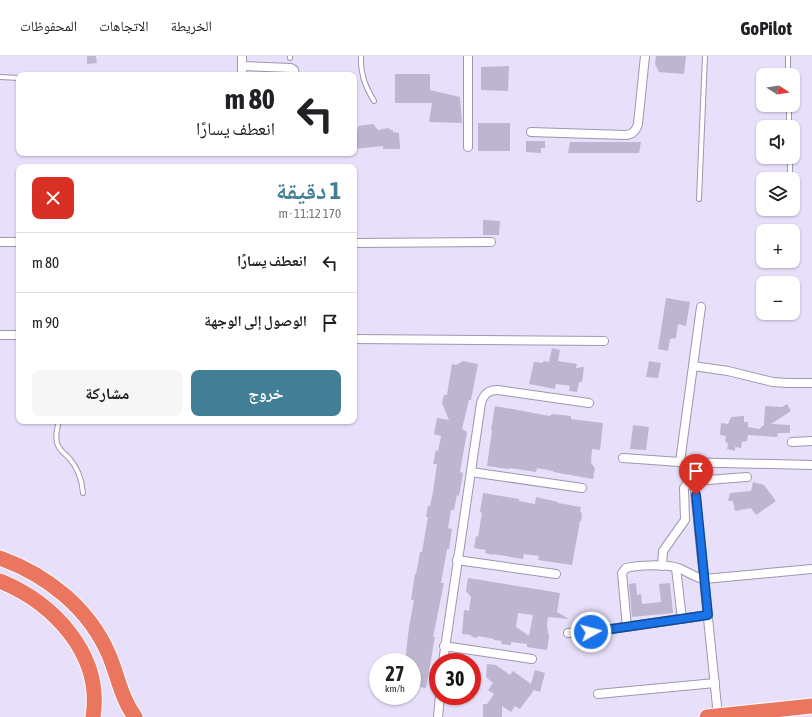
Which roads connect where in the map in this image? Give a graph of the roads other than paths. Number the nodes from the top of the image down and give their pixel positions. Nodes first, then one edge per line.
1 (242, 56) edge
2 (361, 56) edge
3 (468, 56) edge
4 (645, 56) edge
5 (705, 56) edge
6 (788, 56) edge
7 (242, 66) junction
8 (788, 68) edge
9 (242, 72) edge
10 (294, 72) edge
11 (0, 77) edge
12 (16, 78) edge
13 (374, 101) dead end
14 (531, 132) dead end
15 (468, 147) dead end
16 (699, 199) dead end
17 (0, 242) edge
18 (16, 242) edge
19 (491, 242) dead end
20 (357, 243) edge
21 (701, 307) dead end
22 (0, 335) edge
23 (16, 335) edge
24 (357, 339) edge
25 (604, 341) dead end
26 (693, 366) junction
27 (812, 383) edge
28 (589, 403) dead end
29 (58, 424) edge
30 (812, 441) edge
31 (792, 442) dead end
32 (623, 458) dead end
33 (680, 462) junction
34 (812, 465) edge
35 (471, 472) junction
36 (747, 477) dead end
37 (694, 481) junction
38 (582, 488) dead end
39 (83, 493) dead end
40 (0, 558) edge
41 (457, 560) junction
42 (662, 566) junction
43 (676, 568) junction
44 (812, 569) edge
45 (556, 574) dead end
46 (704, 579) junction
47 (0, 581) edge
48 (708, 615) junction
49 (682, 619) junction
50 (626, 627) junction
51 (568, 633) dead end
52 (444, 646) junction
53 (444, 653) edge
54 (532, 659) dead end
55 (715, 683) junction
56 (598, 694) dead end
57 (439, 705) edge
58 (812, 706) edge
59 (712, 716) edge
60 (93, 717) edge
61 (135, 717) edge
62 (438, 717) edge

1 - 7 street
2 - 13 lane
3 - 15 street
4 - 14 street
5 - 16 lane
6 - 8 lane
7 - 9 street
7 - 10 street
11 - 12 lane
17 - 18 street
19 - 20 street
21 - 26 street
22 - 23 street
24 - 25 street
26 - 27 street
26 - 33 street
28 - 35 street
29 - 39 lane
30 - 31 street
32 - 33 street
33 - 34 street
35 - 38 street
35 - 41 street
36 - 37 street
37 - 42 street
37 - 46 street
40 - 61 highway
41 - 45 street
41 - 52 street
42 - 43 street
42 - 50 street
43 - 46 street
43 - 49 street
44 - 46 street
46 - 48 street
47 - 60 highway
48 - 49 street
48 - 55 street
49 - 50 street
50 - 51 street
52 - 53 street
52 - 54 street
55 - 56 street
55 - 59 street
57 - 62 street
58 - 59 highway

